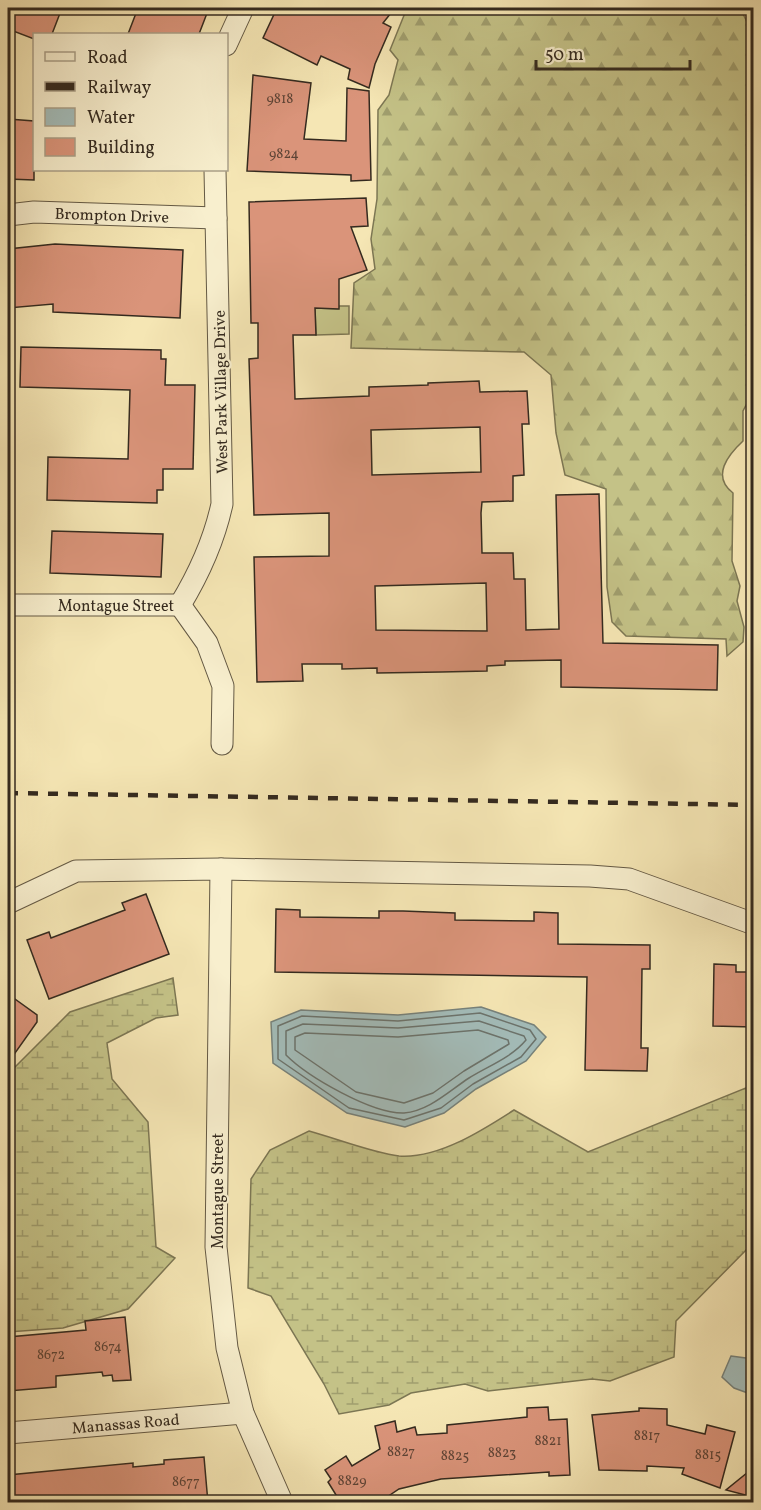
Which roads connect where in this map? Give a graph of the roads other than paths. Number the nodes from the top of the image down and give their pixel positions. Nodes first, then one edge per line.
1 (243, 8) edge
2 (228, 41) edge
3 (215, 171) edge
4 (8, 215) edge
5 (216, 218) junction
6 (8, 604) edge
7 (180, 605) junction
8 (222, 744) dead end
9 (222, 869) junction
10 (8, 903) edge
11 (753, 924) edge
12 (243, 1413) junction
13 (8, 1433) edge
14 (282, 1503) edge

1 - 2 street
3 - 5 street, West Park Village Drive
4 - 5 street, Brompton Drive
5 - 7 street, West Park Village Drive
6 - 7 street, Montague Street
7 - 8 street, Montague Street
9 - 10 street
9 - 11 street
9 - 12 street, Montague Street
12 - 13 street, Manassas Road
12 - 14 street, Montague Street

